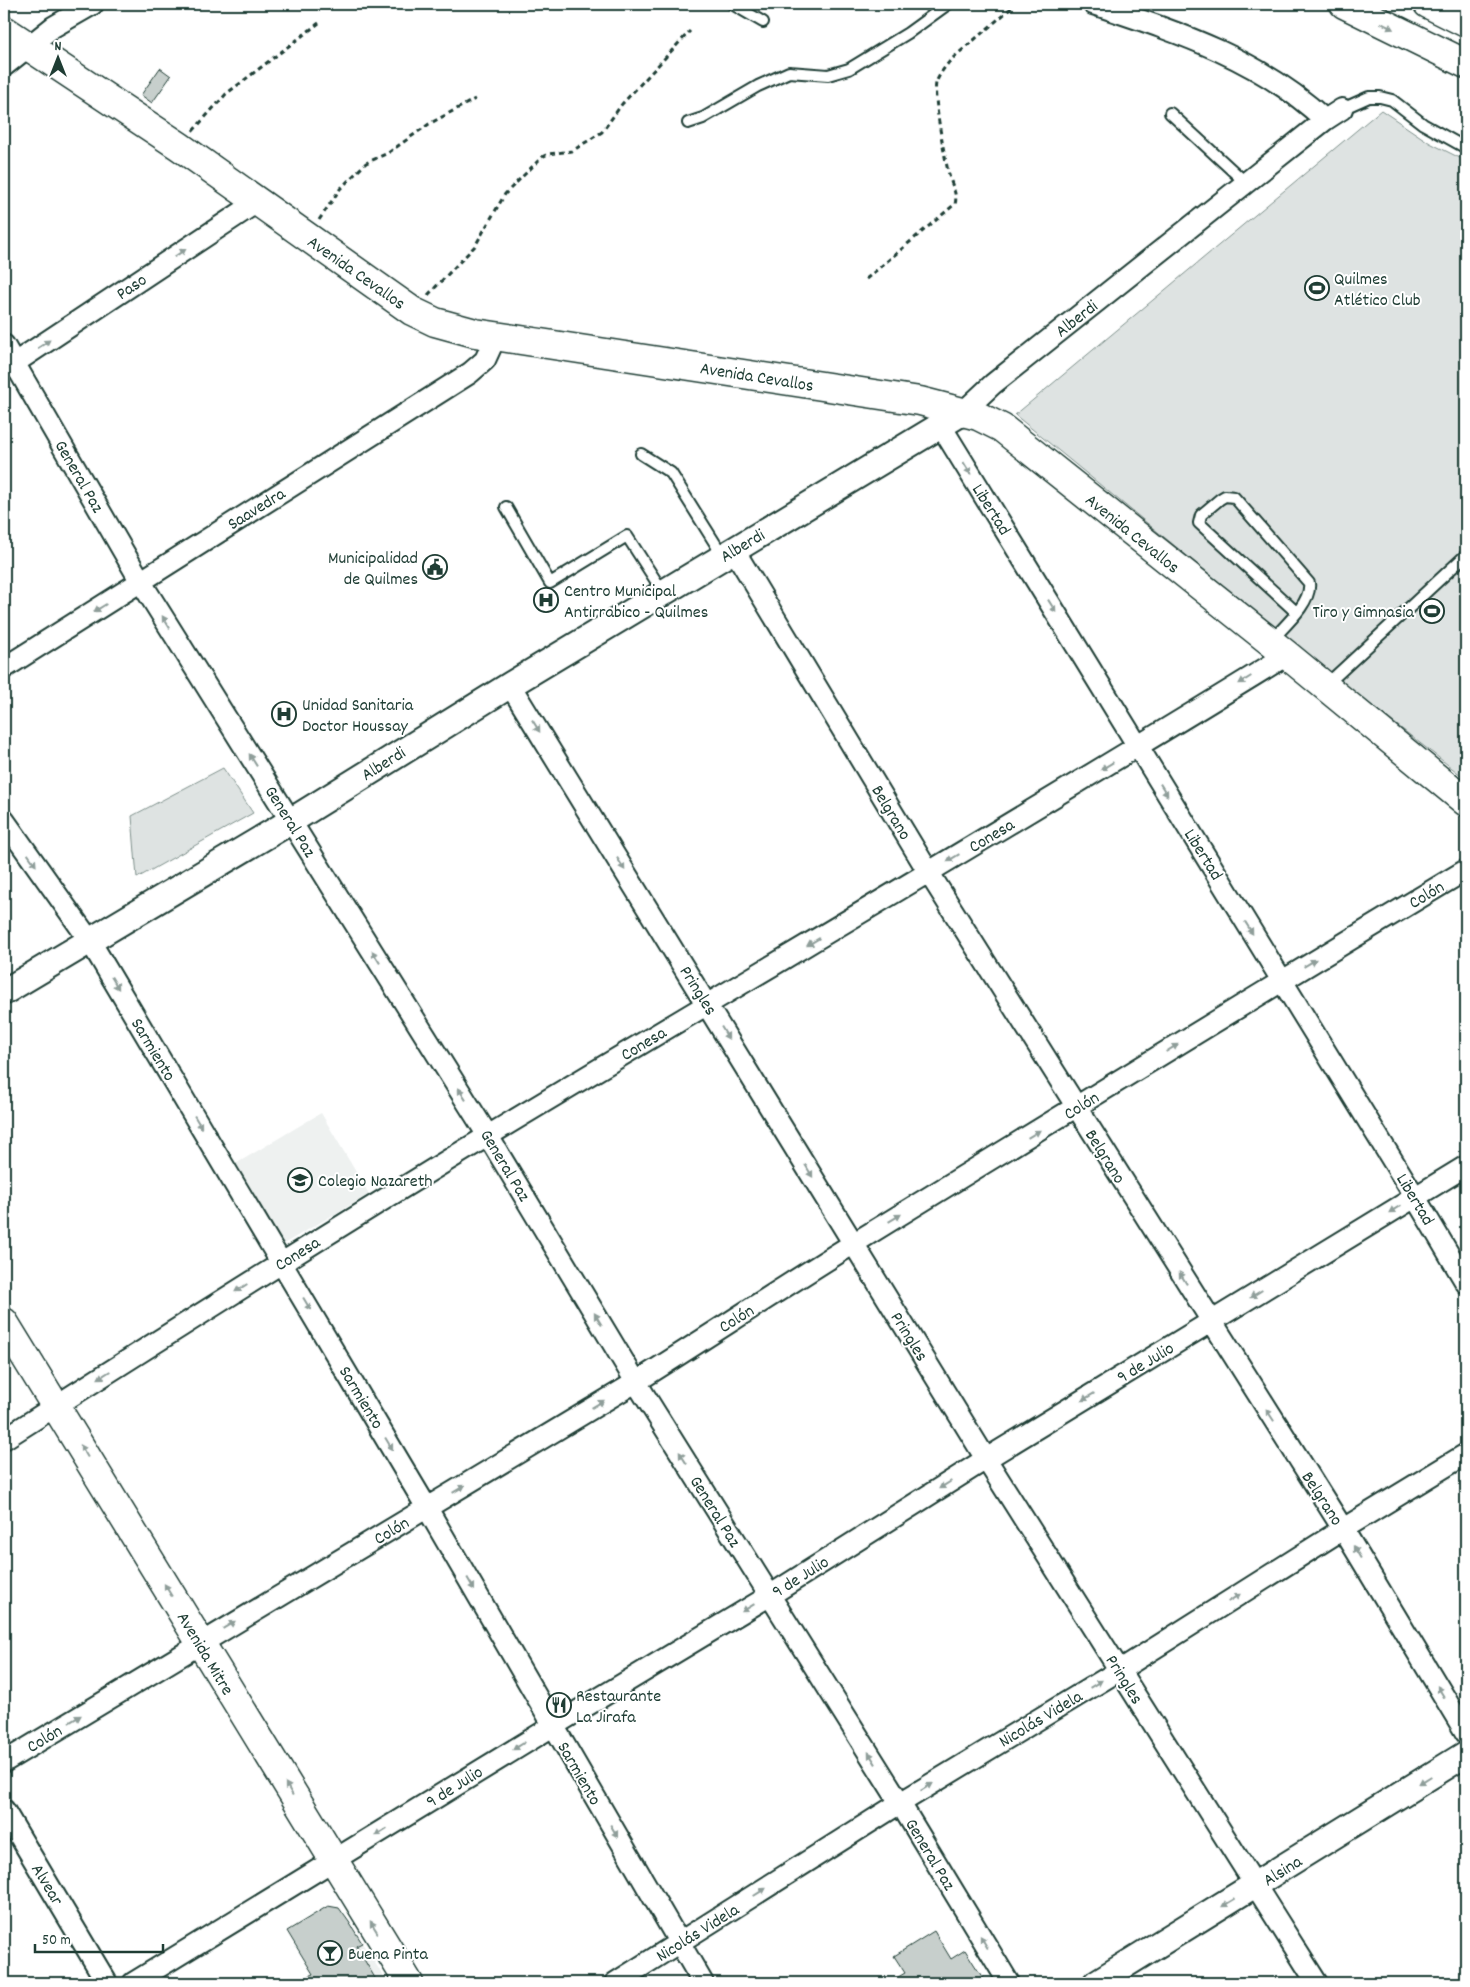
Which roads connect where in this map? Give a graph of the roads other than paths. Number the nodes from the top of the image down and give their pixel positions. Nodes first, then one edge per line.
1 (94, 4) edge
2 (732, 4) edge
3 (948, 4) edge
4 (1093, 4) edge
5 (1344, 4) edge
6 (1428, 4) edge
7 (763, 22) dead end
8 (1466, 23) edge
9 (4, 30) edge
10 (28, 47) junction
11 (1466, 64) edge
12 (4, 66) edge
13 (1342, 109) joint
14 (1170, 113) dead end
15 (1325, 120) junction
16 (688, 123) dead end
17 (1466, 148) edge
18 (1246, 183) junction
19 (257, 202) junction
20 (496, 336) junction
21 (4, 345) edge
22 (9, 367) edge
23 (952, 419) junction
24 (641, 454) dead end
25 (506, 507) dead end
26 (728, 553) junction
27 (1466, 555) edge
28 (141, 582) junction
29 (664, 594) junction
30 (1296, 612) junction
31 (1278, 648) junction
32 (4, 668) edge
33 (510, 685) junction
34 (1325, 686) junction
35 (1138, 747) junction
36 (1466, 802) edge
37 (4, 820) edge
38 (291, 820) junction
39 (1466, 870) edge
40 (928, 873) junction
41 (90, 941) junction
42 (1281, 980) junction
43 (4, 992) edge
44 (708, 1004) junction
45 (1076, 1108) junction
46 (488, 1136) junction
47 (1466, 1166) edge
48 (1415, 1196) junction
49 (853, 1244) junction
50 (282, 1262) junction
51 (1466, 1283) edge
52 (4, 1322) edge
53 (1211, 1322) junction
54 (636, 1382) junction
55 (56, 1406) junction
56 (4, 1439) edge
57 (1466, 1454) edge
58 (986, 1459) junction
59 (427, 1508) junction
60 (1343, 1529) junction
61 (769, 1596) junction
62 (200, 1642) junction
63 (1120, 1670) junction
64 (553, 1726) junction
65 (1466, 1733) edge
66 (1466, 1754) edge
67 (4, 1762) edge
68 (900, 1804) junction
69 (4, 1810) edge
70 (333, 1861) junction
71 (1256, 1886) junction
72 (679, 1944) junction
73 (107, 1983) edge
74 (133, 1983) edge
75 (409, 1983) edge
76 (615, 1983) edge
77 (703, 1983) edge
78 (1009, 1983) edge
79 (1096, 1983) edge
80 (1317, 1983) edge

1 - 10 street
2 - 7 lane
3 - 16 lane
4 - 15 street
5 -> 11 main road
6 - 8 main road
9 - 10 main road, Avenida Cevallos
10 - 12 street
10 - 19 main road, Avenida Cevallos
13 - 15 street, Alberdi
13 - 17 lane
14 - 18 lane
15 - 18 street, Alberdi
18 - 23 street, Alberdi
19 - 20 main road, Avenida Cevallos
22 -> 19 street, Paso
20 - 23 main road, Avenida Cevallos
20 - 28 street, Saavedra
21 - 22 street, General Paz
22 - 28 street, General Paz
23 - 26 street, Alberdi
23 - 31 main road, Avenida Cevallos
23 -> 35 street, Libertad
24 - 26 lane
25 - 29 lane
26 - 29 street, Alberdi
26 - 40 street, Belgrano
27 - 34 lane
28 -> 32 street, Saavedra
38 -> 28 street, General Paz
29 - 33 street, Alberdi
30 - 30 lane
30 - 31 lane
31 - 34 main road, Avenida Cevallos
31 -> 35 street, Conesa
33 - 38 street, Alberdi
33 -> 44 street, Pringles
34 - 36 main road, Avenida Cevallos
35 -> 40 street, Conesa
35 -> 42 street, Libertad
37 -> 41 street, Sarmiento
38 - 41 street, Alberdi
46 -> 38 street, General Paz
42 -> 39 street, Colón
40 -> 44 street, Conesa
40 - 45 street, Belgrano
41 - 43 street, Alberdi
41 -> 50 street, Sarmiento
45 -> 42 street, Colón
42 - 48 street, Libertad
44 - 46 street, Conesa
44 -> 49 street, Pringles
49 -> 45 street, Colón
53 -> 45 street, Belgrano
46 - 50 street, Conesa
54 -> 46 street, General Paz
47 - 48 street, 9 de Julio
48 - 51 street, Libertad
48 -> 53 street, 9 de Julio
49 - 54 street, Colón
49 - 58 street, Pringles
50 -> 55 street, Conesa
50 -> 59 street, Sarmiento
52 - 55 main road, Avenida Mitre
53 -> 58 street, 9 de Julio
60 -> 53 street, Belgrano
59 -> 54 street, Colón
61 -> 54 street, General Paz
55 - 56 street, Conesa
62 -> 55 main road, Avenida Mitre
57 - 60 street, Nicolás Videla
58 -> 61 street, 9 de Julio
58 - 63 street, Pringles
62 -> 59 street, Colón
59 -> 64 street, Sarmiento
63 -> 60 street, Nicolás Videla
65 -> 60 street, Belgrano
61 -> 64 street, 9 de Julio
68 -> 61 street, General Paz
67 -> 62 street, Colón
70 -> 62 main road, Avenida Mitre
68 -> 63 street, Nicolás Videla
63 - 71 street, Pringles
64 -> 70 street, 9 de Julio
64 -> 72 street, Sarmiento
66 -> 71 street, Alsina
72 -> 68 street, Nicolás Videla
78 -> 68 street, General Paz
69 - 73 street, Alvear
70 - 74 street, 9 de Julio
75 -> 70 main road, Avenida Mitre
71 -> 79 street, Alsina
71 - 80 street, Pringles
72 - 76 street, Nicolás Videla
72 - 77 street, Sarmiento

